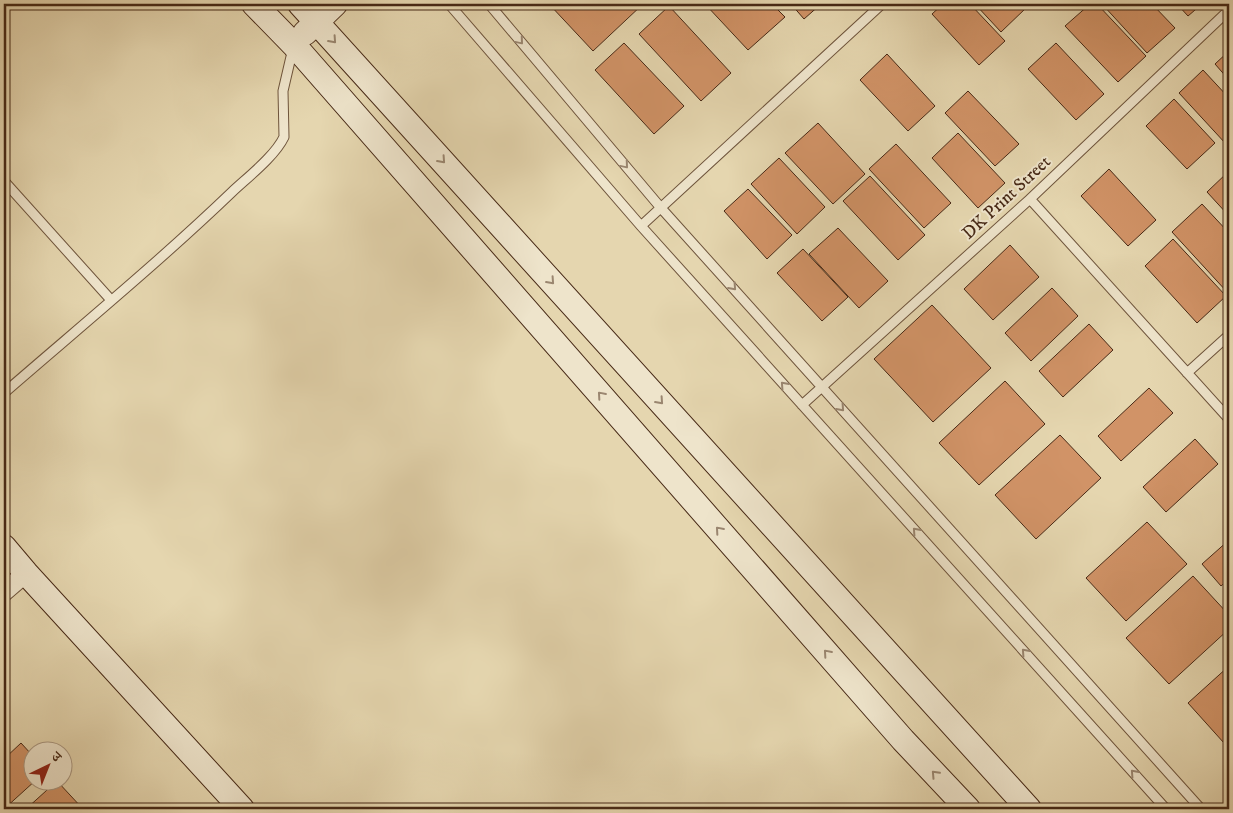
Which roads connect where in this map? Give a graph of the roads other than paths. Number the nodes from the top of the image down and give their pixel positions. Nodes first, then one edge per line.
1 (254, 4) edge
2 (294, 4) edge
3 (300, 4) edge
4 (335, 4) edge
5 (449, 4) edge
6 (489, 4) edge
7 (882, 4) edge
8 (1229, 10) edge
9 (316, 21) junction
10 (273, 24) junction
11 (294, 45) junction
12 (4, 181) edge
13 (1030, 199) junction
14 (661, 208) junction
15 (641, 226) junction
16 (111, 300) junction
17 (1229, 335) edge
18 (1188, 373) junction
19 (822, 387) junction
20 (4, 393) edge
21 (802, 405) junction
22 (1229, 419) edge
23 (4, 546) edge
24 (26, 573) junction
25 (4, 592) edge
26 (242, 809) edge
27 (968, 809) edge
28 (1029, 809) edge
29 (1166, 809) edge
30 (1201, 809) edge

1 - 10 street
2 - 10 street
3 - 9 street
4 - 9 street
5 - 15 lane
6 -> 14 lane
7 - 14 lane
8 - 13 lane, DK Print Street
9 - 11 street
9 -> 28 street
10 - 11 street
11 - 16 lane
27 -> 11 street
12 - 16 lane
13 - 18 lane
13 - 19 lane, DK Print Street
14 - 15 lane
14 -> 19 lane
21 -> 15 lane
16 - 20 lane
17 - 18 lane
18 - 22 lane
19 - 21 lane, DK Print Street
19 -> 30 lane
29 -> 21 lane
23 - 24 street
24 - 25 street
24 - 26 street

